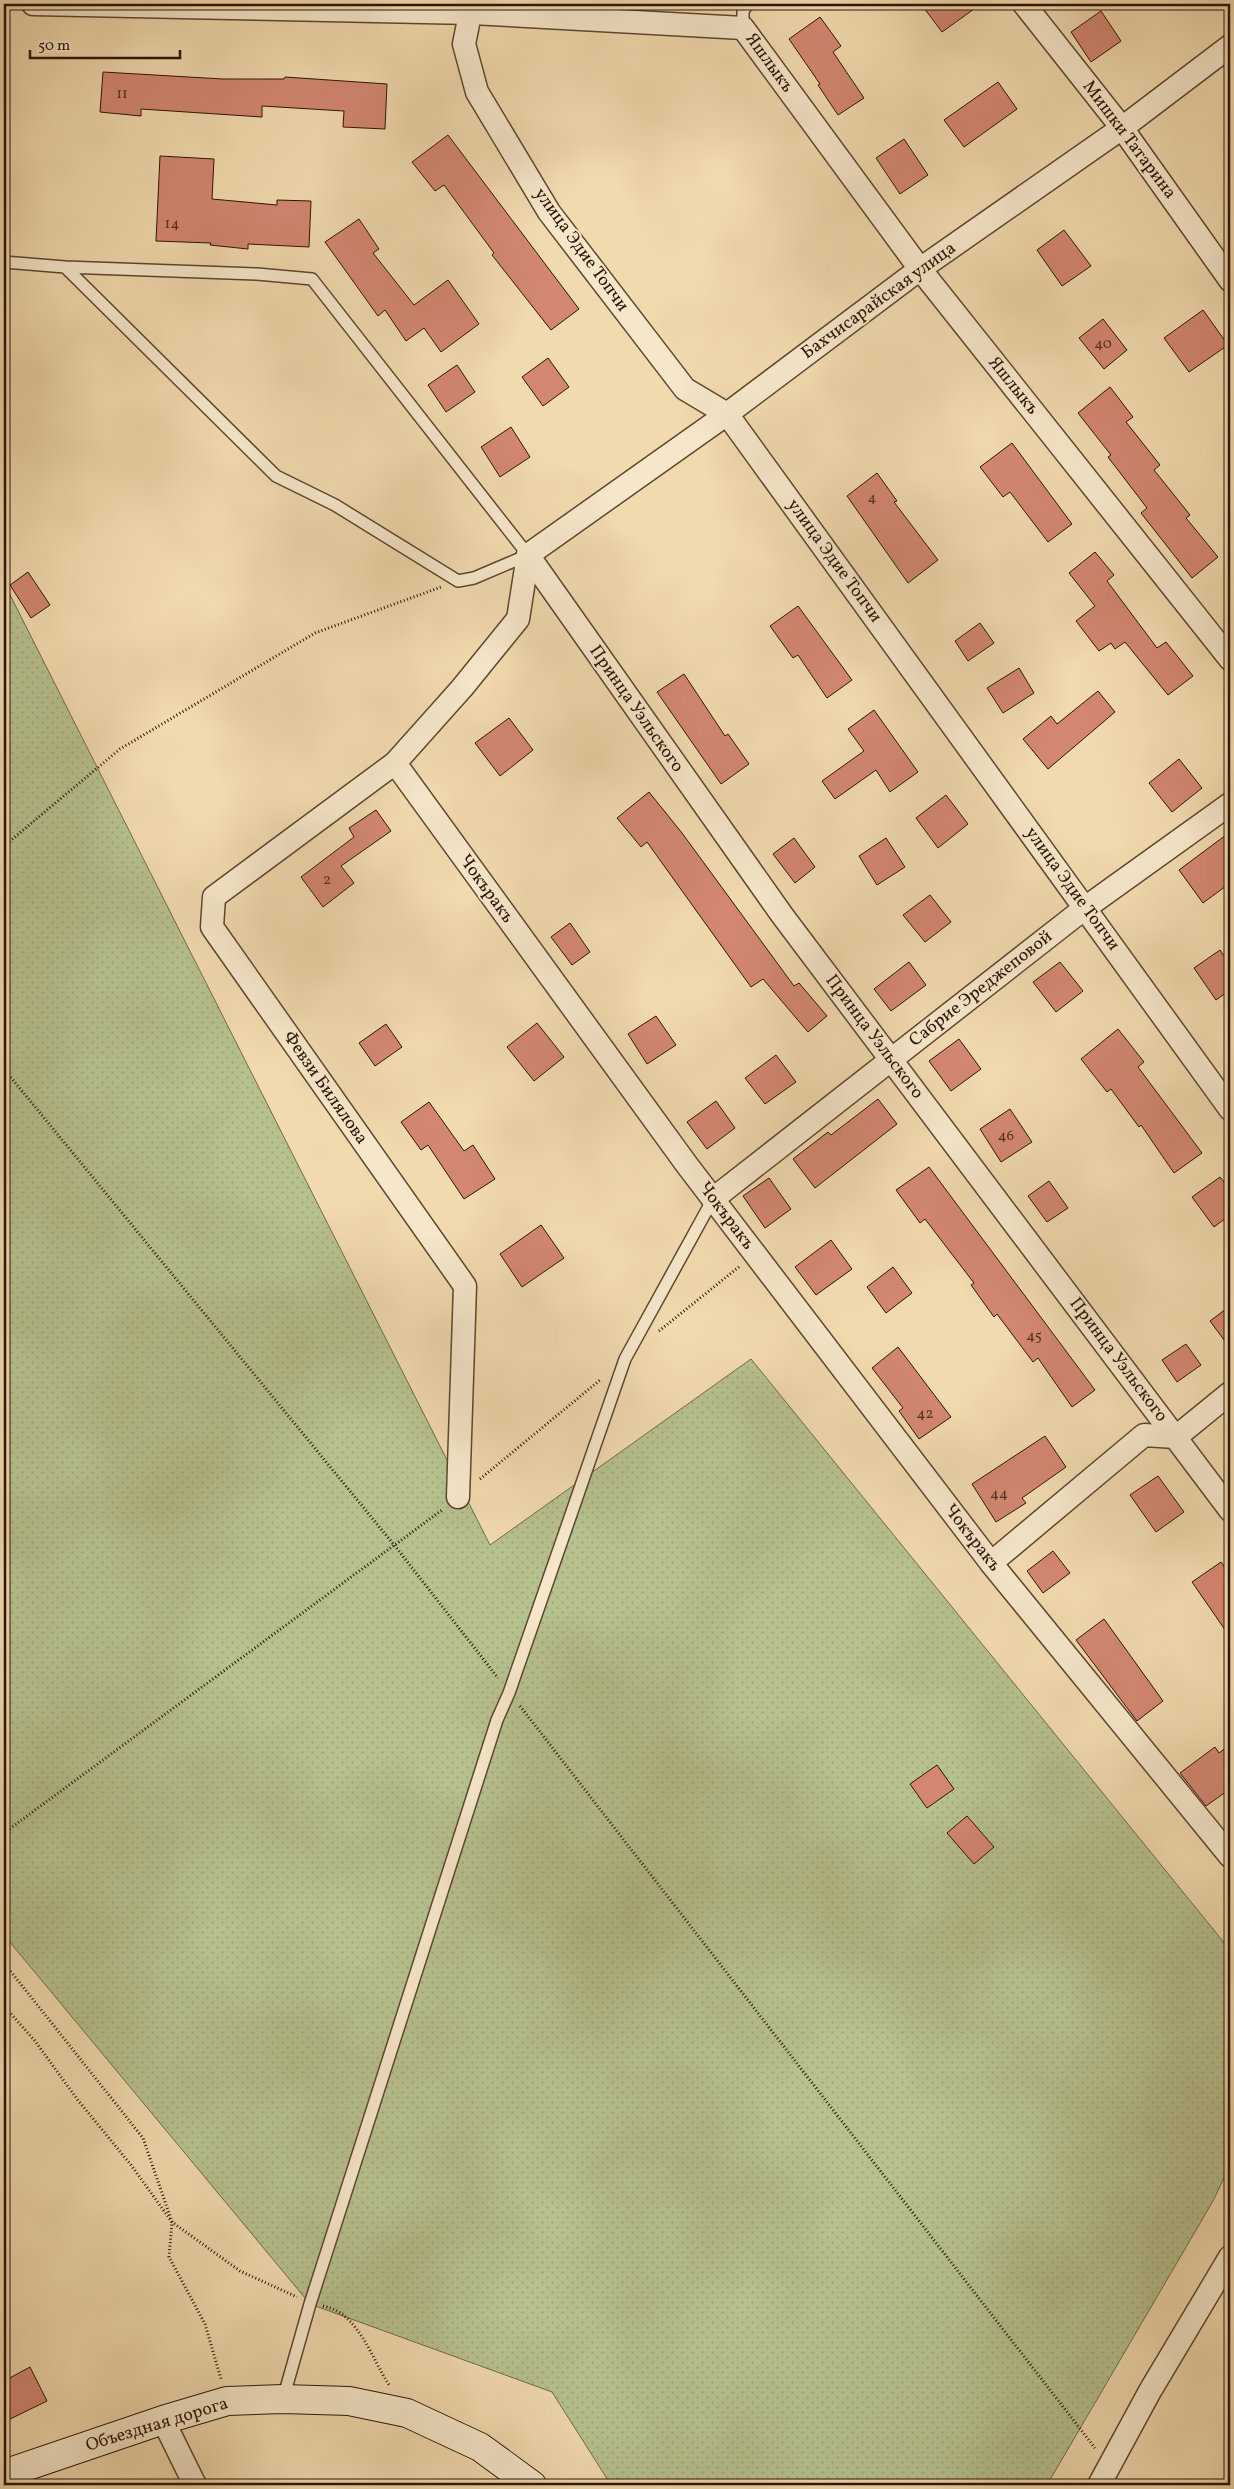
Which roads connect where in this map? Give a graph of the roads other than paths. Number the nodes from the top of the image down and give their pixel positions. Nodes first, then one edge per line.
1 (33, 4) edge
2 (748, 4) edge
3 (1024, 4) edge
4 (472, 8) edge
5 (744, 28) junction
6 (1230, 46) edge
7 (1122, 128) junction
8 (4, 262) edge
9 (65, 267) junction
10 (920, 269) junction
11 (1230, 280) edge
12 (727, 414) junction
13 (528, 556) junction
14 (1230, 659) edge
15 (394, 763) junction
16 (1230, 804) edge
17 (1085, 908) junction
18 (890, 1058) junction
19 (1230, 1109) edge
20 (713, 1199) junction
21 (1230, 1393) edge
22 (1176, 1437) junction
23 (458, 1497) road end
24 (1230, 1510) edge
25 (991, 1564) junction
26 (1230, 1856) edge
27 (1230, 2257) edge
28 (284, 2399) junction
29 (163, 2420) junction
30 (4, 2474) edge
31 (1104, 2476) edge
32 (195, 2485) edge
33 (532, 2485) edge

1 - 4 street, Яшлыкъ
2 - 5 lane
3 - 7 street, Мишки Татарина
4 - 5 street, Яшлыкъ
4 - 12 street, улица Эдие Топчи
5 - 10 street, Яшлыкъ
6 - 7 street, Бахчисарайская улица
7 - 10 street, Бахчисарайская улица
7 - 11 street, Мишки Татарина
8 - 9 lane
9 - 13 lane
9 - 13 lane
10 - 12 street, Бахчисарайская улица
10 - 14 street, Яшлыкъ
12 - 13 street, Бахчисарайская улица
12 - 17 street, улица Эдие Топчи
13 - 15 street
13 - 18 street, Принца Уэльского
15 - 20 street, Чокъракъ
15 - 23 street, Февзи Билялова
16 - 17 street, Сабрие Эреджеповой
17 - 18 street, Сабрие Эреджеповой
17 - 19 street, улица Эдие Топчи
18 - 20 street, Сабрие Эреджеповой
18 - 22 street, Принца Уэльского
20 - 25 street, Чокъракъ
20 - 28 lane
21 - 22 street
22 - 24 street, Принца Уэльского
22 - 25 street
25 - 26 street, Чокъракъ
27 - 31 street
28 - 29 main road, Объездная дорога
28 - 33 main road, Объездная дорога
29 - 30 main road, Объездная дорога
29 - 32 street

